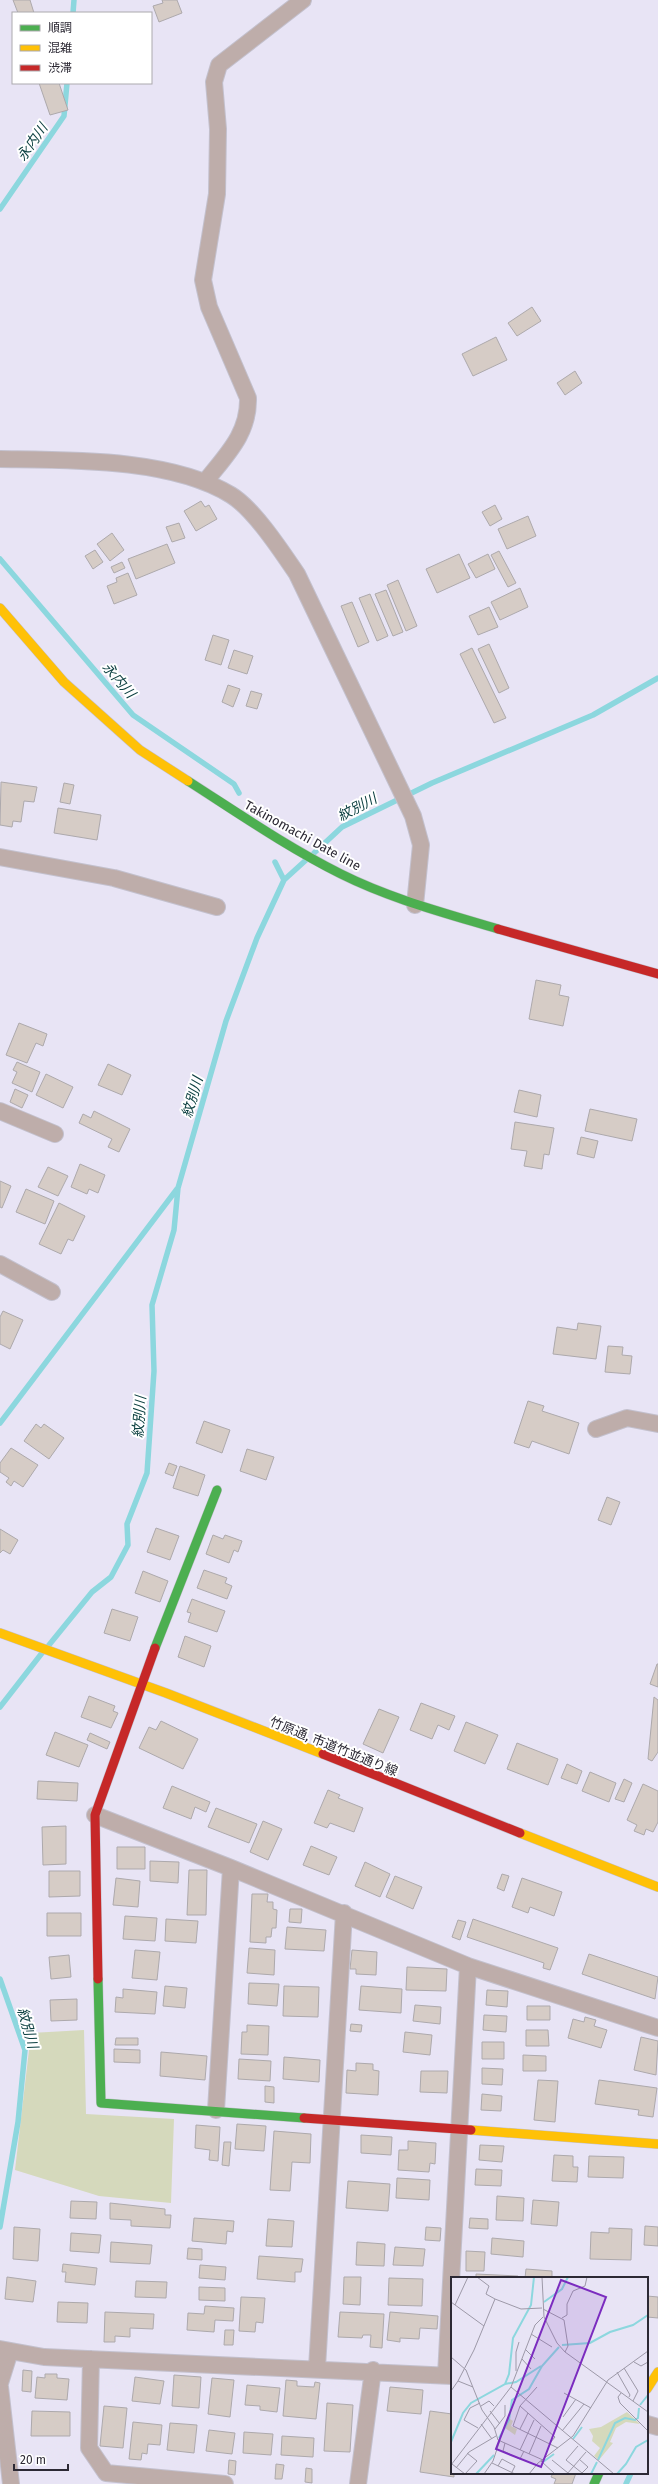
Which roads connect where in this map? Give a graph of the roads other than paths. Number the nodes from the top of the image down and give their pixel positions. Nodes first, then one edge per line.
1 (303, 0) edge
2 (0, 459) edge
3 (204, 482) junction
4 (0, 608) edge
5 (0, 857) edge
6 (415, 905) junction
7 (217, 907) dead end
8 (658, 974) edge
9 (0, 1111) edge
10 (55, 1134) dead end
11 (0, 1264) edge
12 (52, 1292) dead end
13 (658, 1424) edge
14 (596, 1429) dead end
15 (217, 1490) dead end
16 (0, 1632) edge
17 (141, 1685) junction
18 (95, 1815) junction
19 (231, 1868) junction
20 (658, 1887) edge
21 (344, 1914) junction
22 (468, 1966) junction
23 (658, 2028) edge
24 (216, 2110) junction
25 (331, 2119) junction
26 (460, 2129) junction
27 (658, 2144) edge
28 (453, 2277) edge
29 (451, 2330) edge
30 (5, 2350) edge
31 (91, 2359) junction
32 (317, 2368) junction
33 (373, 2370) junction
34 (658, 2372) edge
35 (449, 2375) edge
36 (0, 2383) edge
37 (0, 2387) edge
38 (648, 2387) edge
39 (648, 2424) edge
40 (658, 2427) edge
41 (599, 2474) edge
42 (11, 2484) edge
43 (225, 2484) edge
44 (358, 2484) edge
45 (594, 2484) edge

1 - 3 street
2 - 3 street
3 - 6 street
4 - 6 street, Takinomachi Date line
5 - 7 street
6 - 8 street, Takinomachi Date line
9 - 10 street
11 - 12 street
13 - 14 street
15 - 17 street
16 - 17 street, 竹原通, 市道竹並通り線
17 - 18 street
17 - 20 street, 竹原通, 市道竹並通り線
18 - 19 street
18 - 24 street
19 - 21 street
19 - 24 street
21 - 22 street
21 - 25 street
22 - 23 street
22 - 26 street
24 - 25 street
25 - 26 street
25 - 32 street
26 - 27 street
26 - 28 street
29 - 35 street
30 - 31 street
30 - 36 street
31 - 32 street
31 - 43 street
32 - 33 street
33 - 35 street
33 - 44 street
34 - 38 street
37 - 42 street
39 - 40 street
41 - 45 street

